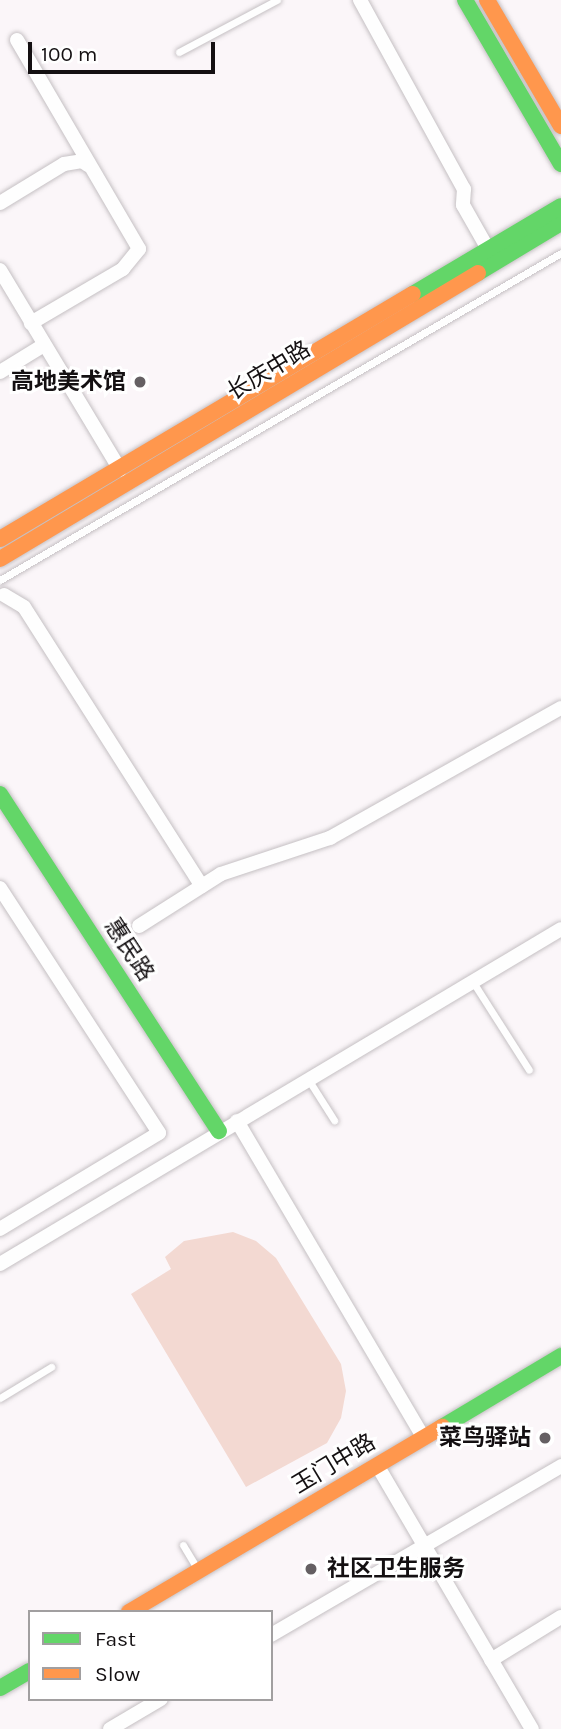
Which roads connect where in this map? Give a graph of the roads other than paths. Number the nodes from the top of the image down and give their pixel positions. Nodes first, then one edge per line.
1 (278, 0) edge
2 (360, 0) edge
3 (464, 0) edge
4 (487, 0) edge
5 (17, 40) dead end
6 (179, 52) dead end
7 (561, 126) edge
8 (561, 164) edge
9 (88, 165) junction
10 (0, 203) edge
11 (561, 206) edge
12 (561, 223) edge
13 (488, 249) junction
14 (561, 253) edge
15 (0, 270) edge
16 (32, 323) junction
17 (44, 345) junction
18 (0, 372) edge
19 (120, 470) junction
20 (0, 540) edge
21 (0, 559) edge
22 (1, 588) edge
23 (561, 708) edge
24 (0, 794) edge
25 (202, 886) junction
26 (0, 888) edge
27 (139, 926) dead end
28 (561, 929) edge
29 (473, 981) junction
30 (529, 1070) dead end
31 (308, 1079) junction
32 (334, 1120) dead end
33 (237, 1121) junction
34 (219, 1131) junction
35 (0, 1229) edge
36 (0, 1265) edge
37 (561, 1356) edge
38 (51, 1367) dead end
39 (0, 1398) edge
40 (423, 1437) junction
41 (377, 1465) junction
42 (561, 1466) edge
43 (183, 1545) dead end
44 (425, 1546) junction
45 (199, 1570) junction
46 (132, 1610) edge
47 (561, 1618) edge
48 (273, 1634) edge
49 (491, 1660) junction
50 (28, 1672) edge
51 (0, 1688) edge
52 (158, 1701) edge
53 (110, 1729) edge
54 (532, 1729) edge

1 - 6 lane
2 - 13 street
3 - 8 main road
4 - 7 main road
5 - 9 street
9 - 10 street
9 - 16 street
11 - 13 main road, 长庆中路
12 - 21 main road, 长庆中路
13 - 19 main road, 长庆中路
14 - 22 lane
15 - 16 street
16 - 17 street
17 - 18 street
17 - 19 street
19 - 20 main road, 长庆中路
22 - 25 street
23 - 25 street
24 - 34 main road, 惠民路
25 - 27 street
26 - 35 street
28 - 29 street
29 - 30 lane
29 - 31 street
31 - 32 lane
31 - 33 street
33 - 34 street
33 - 40 street
34 - 36 street
37 - 40 main road, 玉门中路
38 - 39 lane
40 - 41 main road, 玉门中路
41 - 44 street
41 - 45 main road, 玉门中路
42 - 44 street
43 - 45 lane
44 - 48 street
44 - 49 street
45 - 46 main road, 玉门中路
47 - 49 street
49 - 54 street
50 - 51 main road
52 - 53 street

